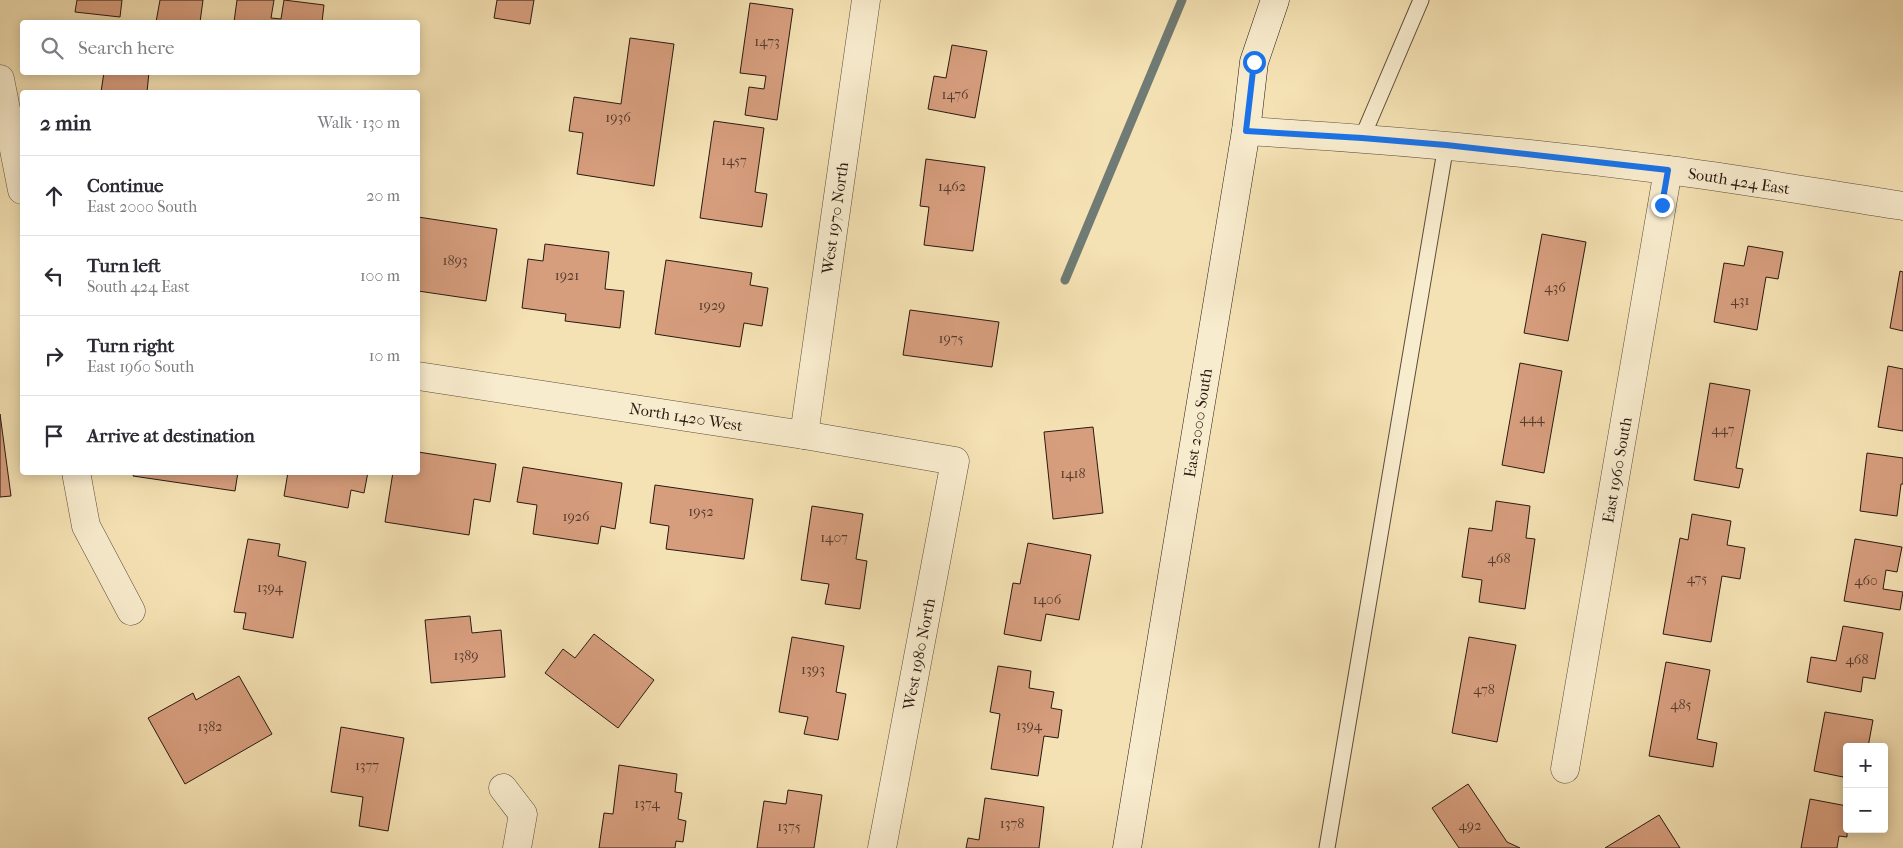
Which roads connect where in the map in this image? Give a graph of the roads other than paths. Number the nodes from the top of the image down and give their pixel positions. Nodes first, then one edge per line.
1 (866, 0) edge
2 (1275, 0) edge
3 (1421, 0) edge
4 (0, 79) edge
5 (1246, 131) junction
6 (1362, 138) junction
7 (1446, 145) junction
8 (1668, 170) junction
9 (20, 180) edge
10 (1903, 206) edge
11 (420, 376) edge
12 (804, 435) junction
13 (955, 461) joint
14 (77, 475) edge
15 (131, 611) dead end
16 (1565, 769) dead end
17 (503, 788) dead end
18 (517, 848) edge
19 (882, 848) edge
20 (1127, 848) edge
21 (1327, 848) edge

1 - 12 street, West 1970 North
2 - 5 street, East 2000 South
3 - 6 lane
4 - 9 street
5 - 6 street, South 424 East
5 - 20 street, East 2000 South
6 - 7 street, South 424 East
7 - 8 street, South 424 East
7 - 21 lane
8 - 10 street, South 424 East
8 - 16 street, East 1960 South
11 - 12 street, North 1420 West
12 - 13 street, North 1420 West
13 - 19 street, West 1980 North
14 - 15 street
17 - 18 street

